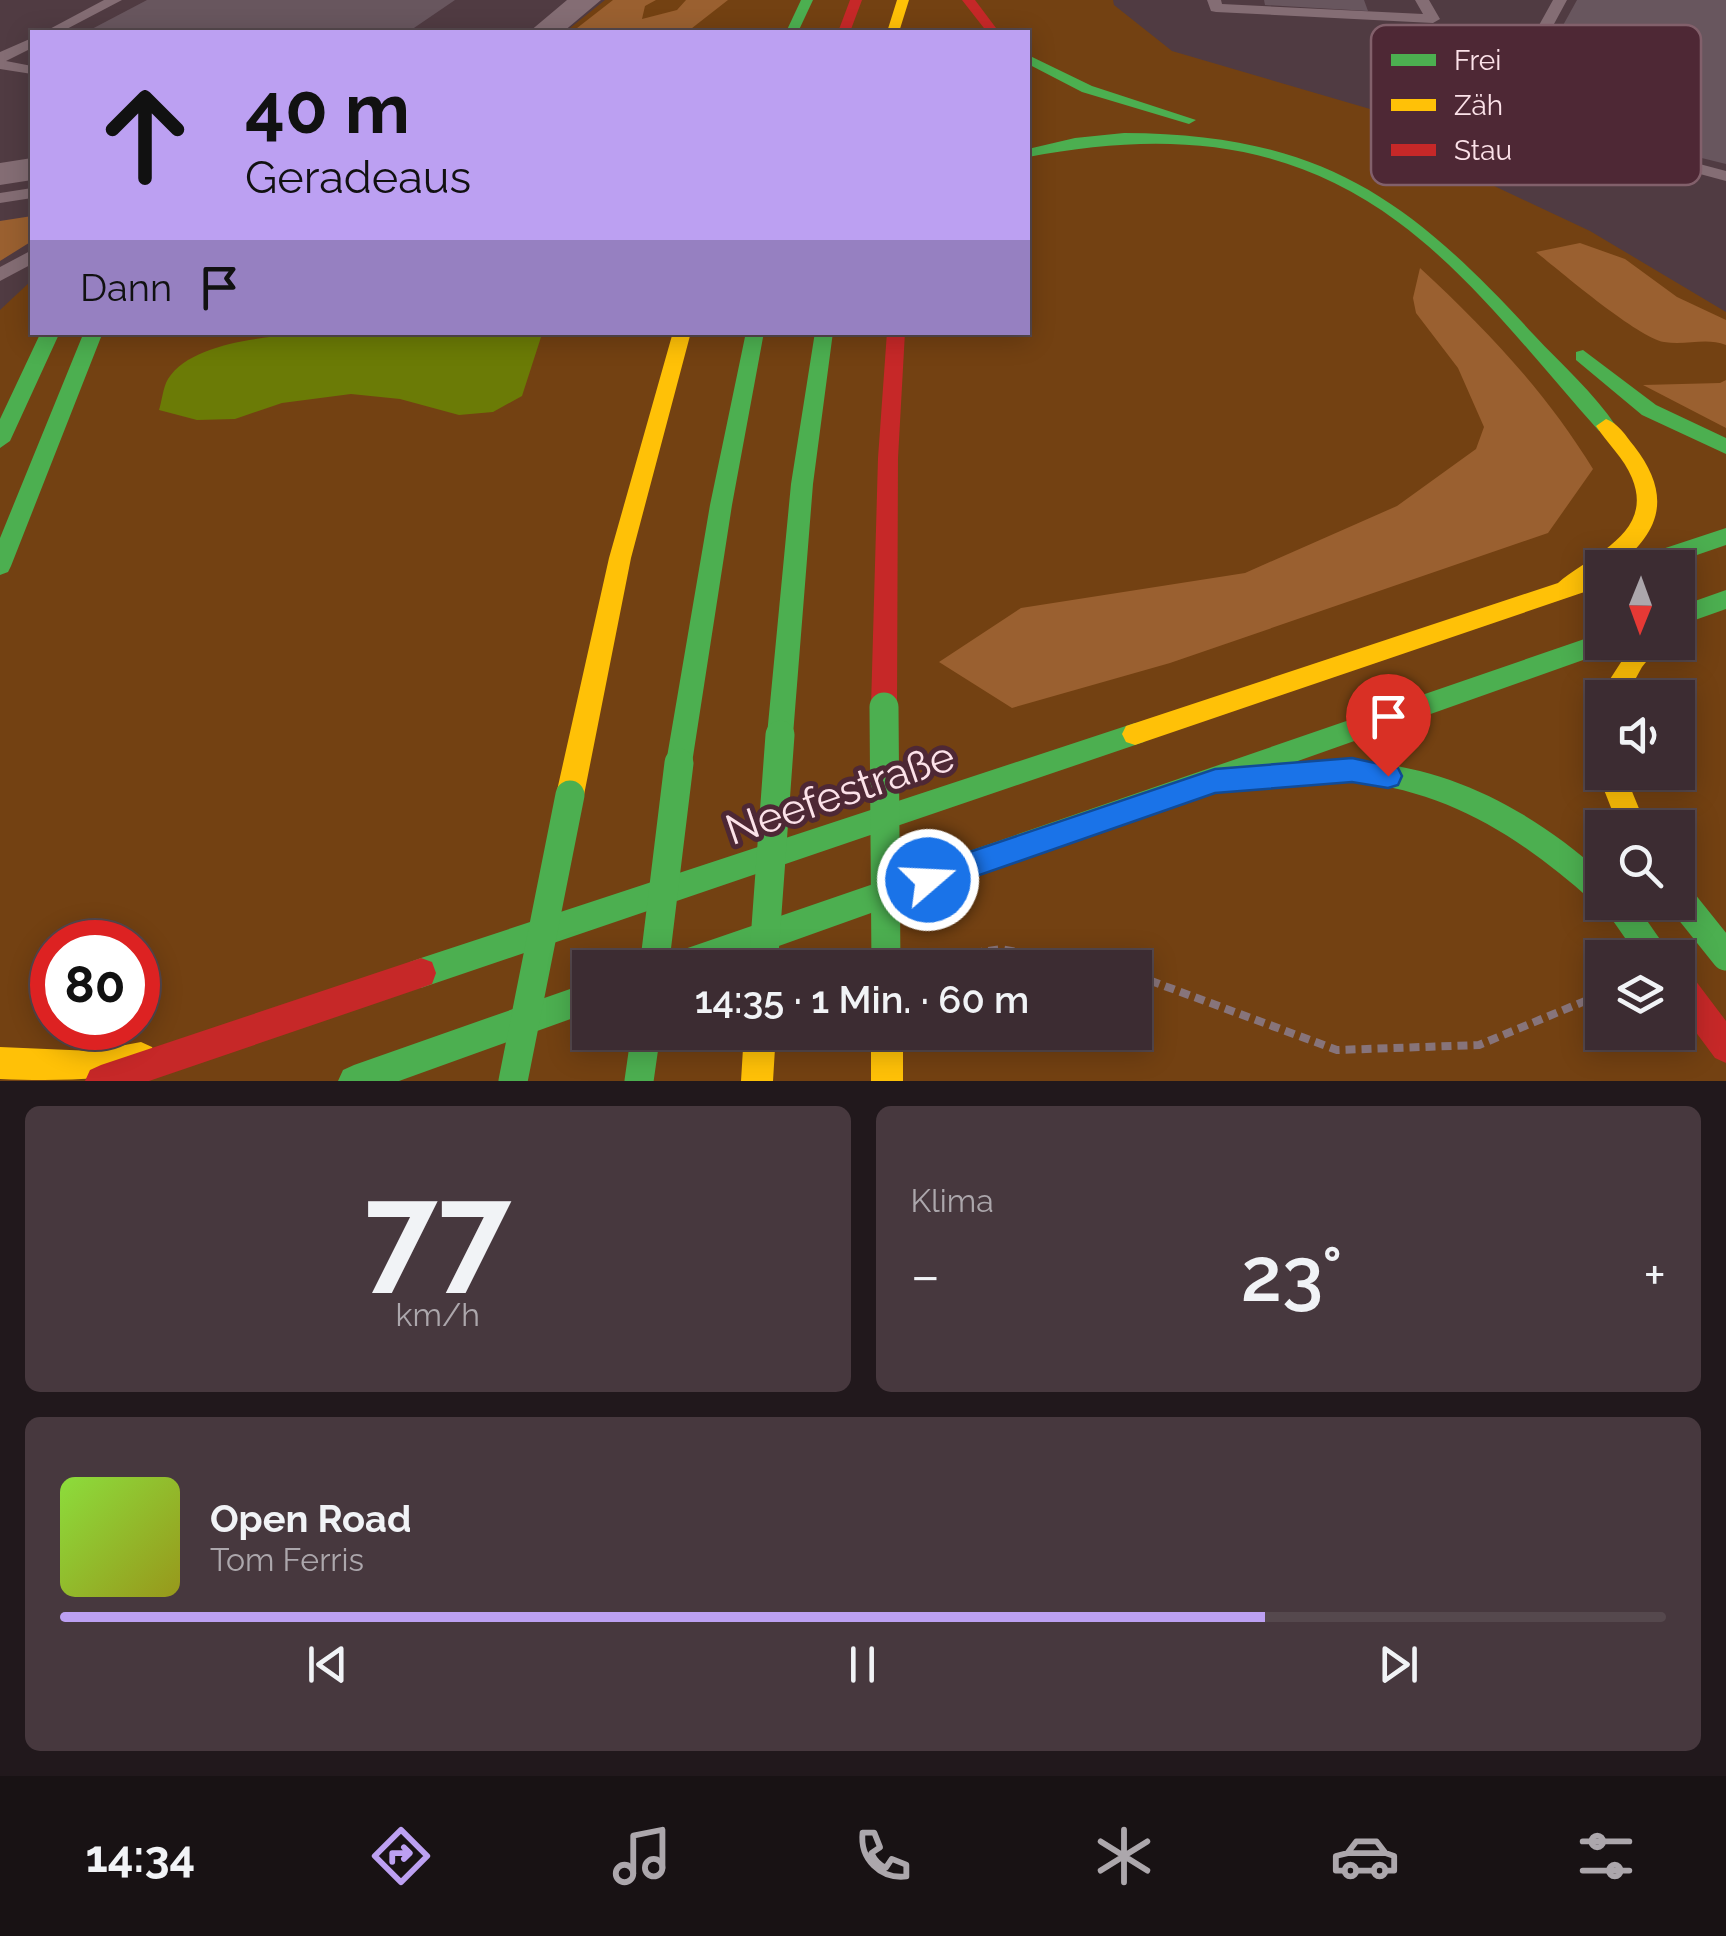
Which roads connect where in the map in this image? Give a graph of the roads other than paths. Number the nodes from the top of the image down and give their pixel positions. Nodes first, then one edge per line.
1 (115, 0) edge
2 (586, 0) edge
3 (856, 0) edge
4 (903, 0) edge
5 (968, 0) edge
6 (1214, 0) edge
7 (1422, 0) edge
8 (1560, 0) edge
9 (805, 4) edge
10 (1546, 25) edge
11 (55, 30) edge
12 (547, 30) edge
13 (786, 30) edge
14 (793, 30) edge
15 (845, 30) edge
16 (894, 30) edge
17 (991, 30) edge
18 (30, 43) edge
19 (1030, 60) edge
20 (0, 61) edge
21 (30, 69) edge
22 (1030, 153) edge
23 (1701, 169) edge
24 (30, 170) edge
25 (0, 174) edge
26 (1371, 174) edge
27 (1726, 176) edge
28 (1388, 185) edge
29 (30, 193) edge
30 (0, 198) edge
31 (1479, 254) dead end
32 (30, 257) edge
33 (0, 275) edge
34 (1560, 333) dead end
35 (50, 335) edge
36 (93, 335) edge
37 (681, 335) edge
38 (754, 335) edge
39 (824, 335) edge
40 (896, 335) edge
41 (0, 442) edge
42 (1726, 448) edge
43 (1726, 536) edge
44 (1684, 550) edge
45 (0, 566) edge
46 (1585, 583) edge
47 (1562, 590) junction
48 (1726, 599) edge
49 (1695, 612) edge
50 (1585, 649) edge
51 (1215, 781) junction
52 (1585, 874) edge
53 (1695, 917) edge
54 (1629, 920) edge
55 (1644, 940) edge
56 (656, 950) edge
57 (725, 950) edge
58 (765, 950) edge
59 (886, 950) edge
60 (1726, 956) edge
61 (572, 1003) edge
62 (1695, 1006) edge
63 (1720, 1039) edge
64 (208, 1046) junction
65 (644, 1050) edge
66 (759, 1050) edge
67 (887, 1050) edge
68 (0, 1063) edge
69 (101, 1081) edge
70 (354, 1081) edge
71 (513, 1081) edge
72 (640, 1081) edge
73 (758, 1081) edge
74 (887, 1081) edge

1 - 11 lane
2 - 12 street
3 - 15 highway
4 - 16 highway
5 - 17 highway
6 - 7 lane
8 - 10 lane
9 - 13 highway
9 - 14 highway
18 - 20 lane
19 - 26 highway
20 - 21 lane
22 - 47 highway
23 - 27 lane
24 - 25 street
28 - 31 highway
29 - 30 lane
32 - 33 lane
34 - 42 highway
35 - 41 highway
36 - 45 highway
37 - 71 highway, bridge
38 - 56 highway, bridge
39 - 58 highway, bridge
40 - 59 highway, bridge
43 - 44 highway
46 - 47 highway, Neefestraße
47 - 64 highway, Neefestraße
48 - 49 highway
50 - 51 highway
51 - 52 highway
51 - 57 highway
53 - 60 highway, bridge
54 - 55 highway
61 - 70 highway
62 - 63 highway
64 - 68 highway
64 - 69 highway, Neefestraße
65 - 72 highway, bridge
66 - 73 highway
67 - 74 highway

